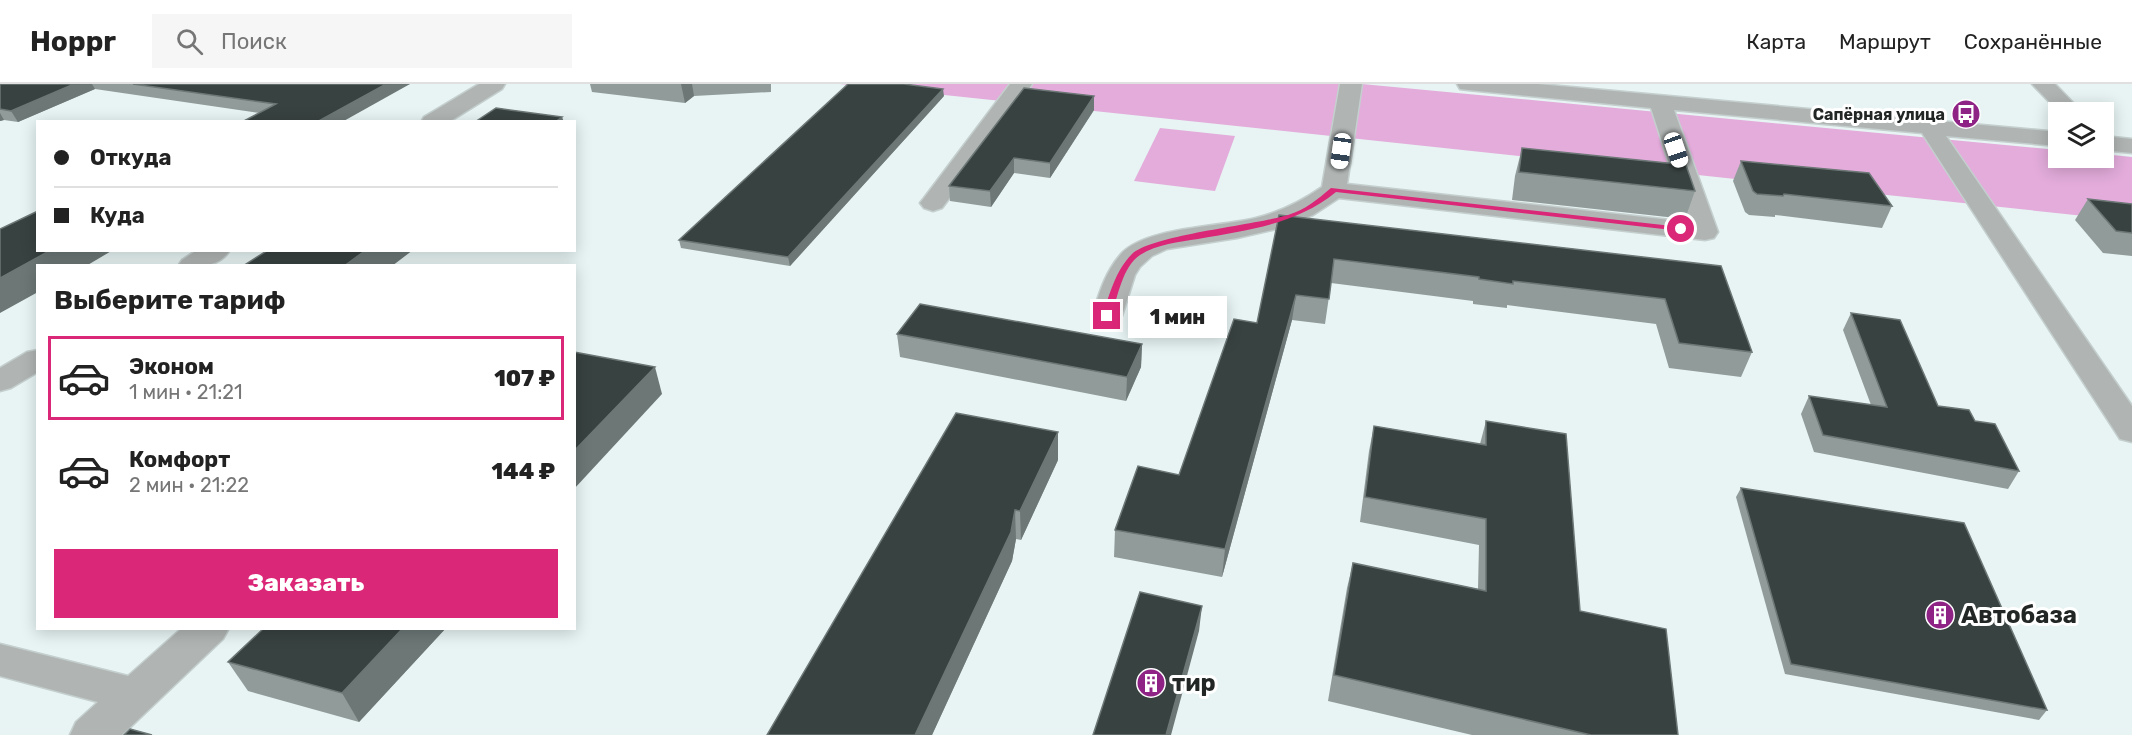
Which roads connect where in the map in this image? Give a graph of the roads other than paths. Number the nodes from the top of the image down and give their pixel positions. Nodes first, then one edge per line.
1 (494, 84) edge
2 (1021, 84) edge
3 (1351, 84) edge
4 (1468, 84) edge
5 (2043, 84) edge
6 (1510, 86) edge
7 (1660, 102) junction
8 (2061, 102) edge
9 (435, 120) edge
10 (1929, 127) junction
11 (2048, 138) edge
12 (2114, 144) edge
13 (2132, 146) edge
14 (1334, 190) junction
15 (933, 203) dead end
16 (215, 252) edge
17 (195, 264) edge
18 (1107, 316) dead end
19 (36, 360) edge
20 (0, 381) edge
21 (2132, 431) edge
22 (206, 630) edge
23 (0, 660) edge
24 (136, 695) junction
25 (92, 735) edge

1 - 9 street
2 - 15 street
3 - 14 street
4 - 6 street
5 - 8 street
6 - 7 street
7 - 10 street
7 - 14 street
10 - 11 street
10 - 21 street
12 - 13 street
14 - 18 street
16 - 17 street
19 - 20 street
22 - 24 street
23 - 24 street
24 - 25 street

